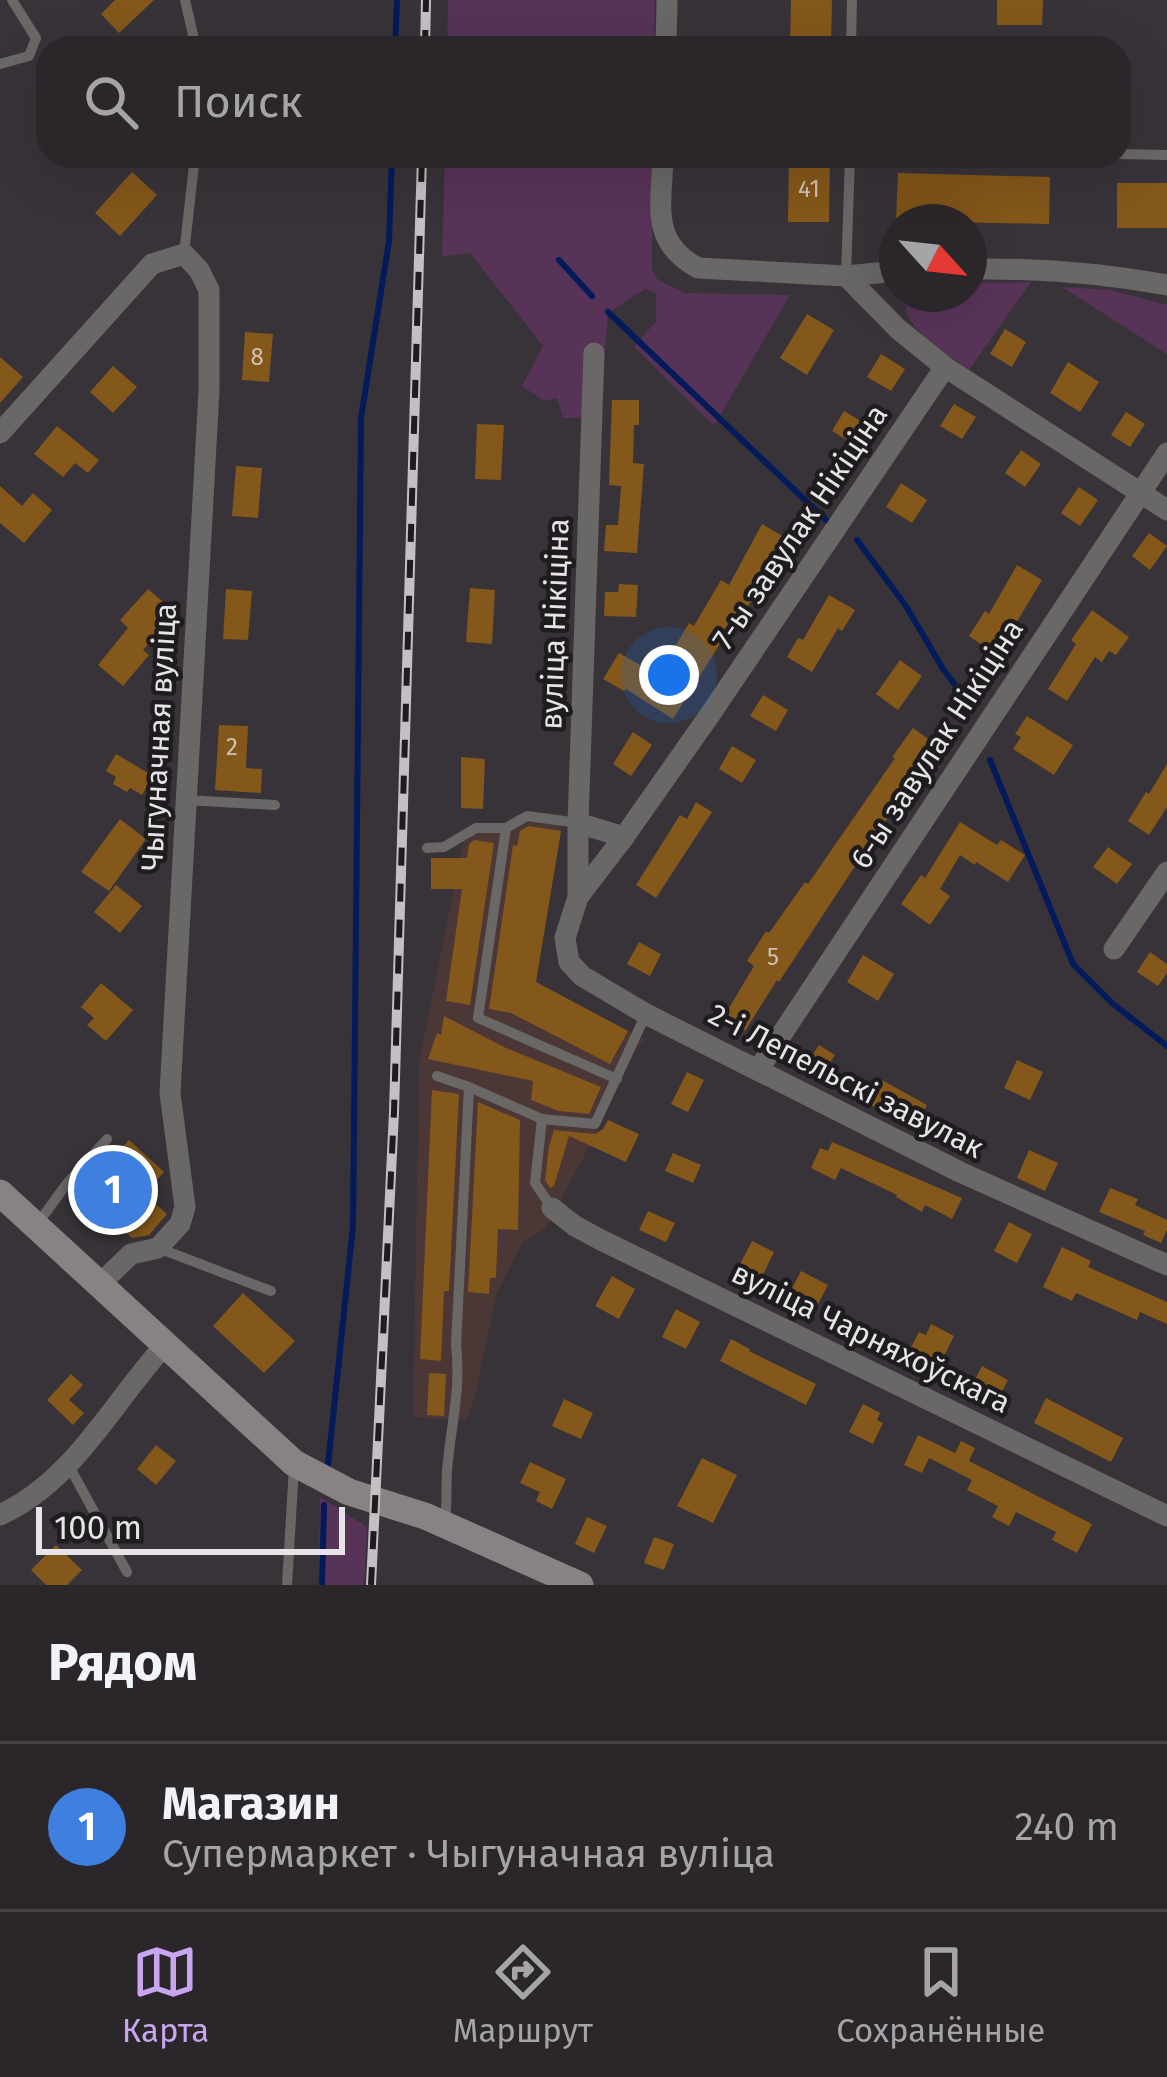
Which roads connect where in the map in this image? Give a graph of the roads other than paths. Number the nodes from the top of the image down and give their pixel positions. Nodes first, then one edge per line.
1 (12, 0) edge
2 (185, 0) edge
3 (667, 0) edge
4 (852, 0) edge
5 (193, 36) edge
6 (666, 36) edge
7 (851, 36) edge
8 (0, 64) edge
9 (1131, 154) edge
10 (1167, 154) edge
11 (194, 168) edge
12 (663, 168) edge
13 (850, 168) edge
14 (184, 254) junction
15 (987, 269) edge
16 (879, 273) edge
17 (846, 276) junction
18 (1167, 285) edge
19 (594, 353) dead end
20 (945, 367) junction
21 (0, 433) edge
22 (1167, 453) edge
23 (1140, 491) junction
24 (1167, 510) edge
25 (185, 800) junction
26 (275, 805) dead end
27 (578, 823) junction
28 (506, 828) junction
29 (624, 837) junction
30 (427, 848) dead end
31 (1167, 872) edge
32 (578, 897) junction
33 (1114, 949) dead end
34 (646, 1014) junction
35 (758, 1070) junction
36 (436, 1076) dead end
37 (616, 1079) junction
38 (469, 1087) junction
39 (542, 1119) junction
40 (107, 1139) dead end
41 (0, 1193) edge
42 (553, 1208) joint
43 (36, 1226) junction
44 (158, 1248) junction
45 (1167, 1265) edge
46 (99, 1285) junction
47 (271, 1291) dead end
48 (165, 1345) junction
49 (294, 1463) junction
50 (69, 1466) junction
51 (0, 1515) edge
52 (1167, 1516) edge
53 (444, 1524) junction
54 (127, 1572) dead end
55 (287, 1585) edge
56 (580, 1585) edge

1 - 8 lane
2 - 5 lane
3 - 6 street
4 - 7 lane
9 - 10 lane
11 - 14 lane
12 - 17 street
13 - 17 lane
14 - 21 street
14 - 25 street, Чыгуначная вуліца
15 - 18 street
16 - 17 street
17 - 20 street
19 - 27 street, вуліца Нікіціна
20 - 23 street
20 - 29 street, 7-ы завулак Нікіціна
22 - 23 street, 6-ы завулак Нікіціна
23 - 24 street
23 - 35 street, 6-ы завулак Нікіціна
25 - 26 lane
25 - 44 street, Чыгуначная вуліца
27 - 28 lane
27 - 29 street
27 - 32 street, вуліца Нікіціна
28 - 30 lane
28 - 37 lane
29 - 32 street, 7-ы завулак Нікіціна
31 - 33 street
32 - 34 street, 2-і Лепельскі завулак
34 - 35 street, 2-і Лепельскі завулак
34 - 37 lane
35 - 45 street, 2-і Лепельскі завулак
36 - 38 lane
37 - 39 lane
38 - 39 lane
38 - 53 lane
39 - 42 lane
40 - 43 lane
41 - 43 street
42 - 52 street, вуліца Чарняхоўскага
43 - 46 street
44 - 46 street
44 - 47 lane
46 - 48 street
48 - 49 street
48 - 50 street
49 - 53 street
49 - 55 lane
50 - 51 street
50 - 54 lane
53 - 56 street

